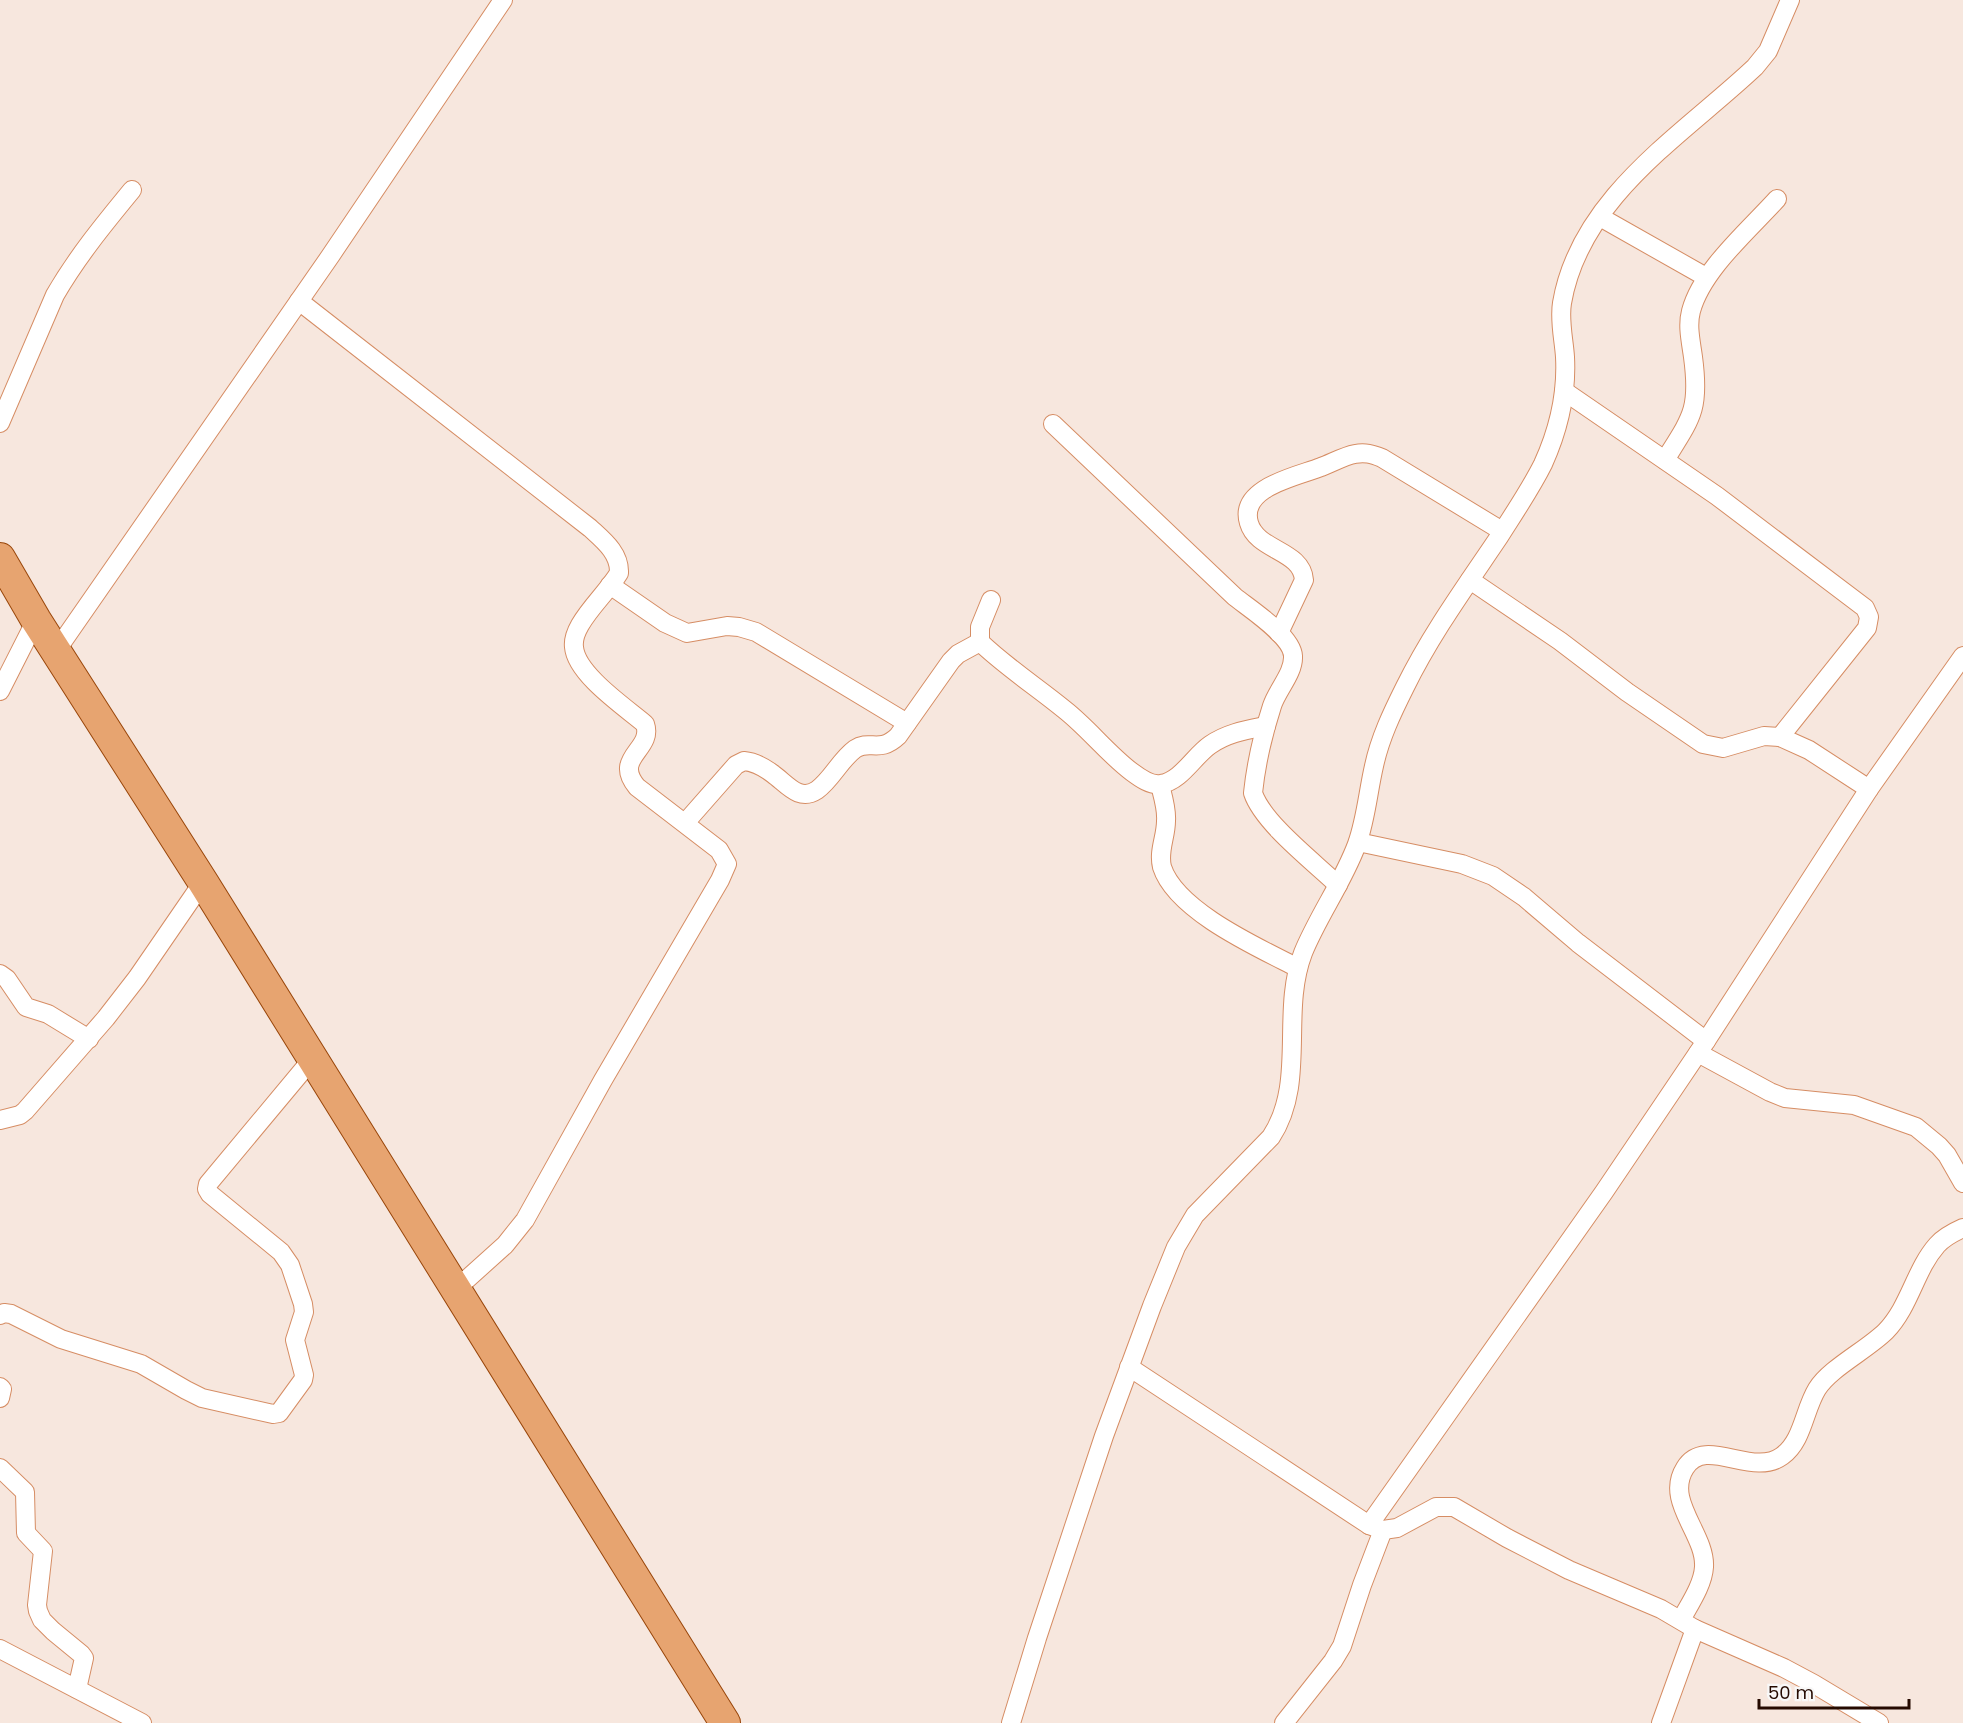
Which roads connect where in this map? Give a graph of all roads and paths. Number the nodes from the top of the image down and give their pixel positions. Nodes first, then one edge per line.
1 (1790, 0) edge
2 (501, 3) edge
3 (132, 190) dead end
4 (1777, 199) dead end
5 (1600, 217) junction
6 (1706, 277) junction
7 (299, 301) junction
8 (1564, 391) junction
9 (0, 423) edge
10 (1053, 424) dead end
11 (1665, 460) junction
12 (1502, 531) junction
13 (0, 558) edge
14 (1470, 580) junction
15 (610, 585) junction
16 (990, 600) dead end
17 (36, 620) junction
18 (1279, 633) junction
19 (980, 642) junction
20 (56, 651) junction
21 (1963, 656) edge
22 (0, 691) edge
23 (907, 723) junction
24 (1266, 726) junction
25 (1780, 737) junction
26 (1160, 784) junction
27 (1869, 789) junction
28 (685, 823) junction
29 (1358, 842) junction
30 (203, 882) junction
31 (1338, 885) junction
32 (1298, 968) junction
33 (0, 974) edge
34 (88, 1039) junction
35 (1702, 1047) junction
36 (313, 1058) junction
37 (0, 1120) edge
38 (1963, 1183) edge
39 (1963, 1228) edge
40 (456, 1289) junction
41 (0, 1315) edge
42 (1130, 1367) junction
43 (0, 1387) edge
44 (0, 1398) edge
45 (0, 1468) edge
46 (1376, 1527) junction
47 (1688, 1625) junction
48 (0, 1649) edge
49 (77, 1689) junction
50 (142, 1723) edge
51 (725, 1723) edge
52 (1011, 1723) edge
53 (1284, 1723) edge
54 (1661, 1723) edge
55 (1879, 1723) edge

1 - 5 street
2 - 7 street
3 - 9 street
4 - 6 street
5 - 6 street
5 - 8 street
6 - 11 street
7 - 15 street
7 - 20 street
8 - 11 street
8 - 12 street
10 - 18 street
11 - 25 street
12 - 14 street
12 - 18 street
13 - 17 main road
14 - 25 street
14 - 29 street
15 - 23 street
15 - 28 street
16 - 19 street
17 - 20 main road
17 - 22 street
18 - 24 street
19 - 23 street
19 - 26 street
20 - 30 main road
21 - 27 street
23 - 28 street
24 - 26 street
24 - 31 street
25 - 27 street
26 - 32 street
27 - 35 street
28 - 40 street
29 - 31 street
29 - 35 street
30 - 34 street
30 - 36 main road
31 - 32 street
32 - 42 street
33 - 34 street
34 - 37 street
35 - 38 street
35 - 46 street
36 - 40 main road
36 - 41 street
39 - 47 street
40 - 51 main road
42 - 46 street
42 - 52 street
43 - 44 street
45 - 49 street
46 - 47 street
46 - 53 street
47 - 54 street
47 - 55 street
48 - 49 street
49 - 50 street

